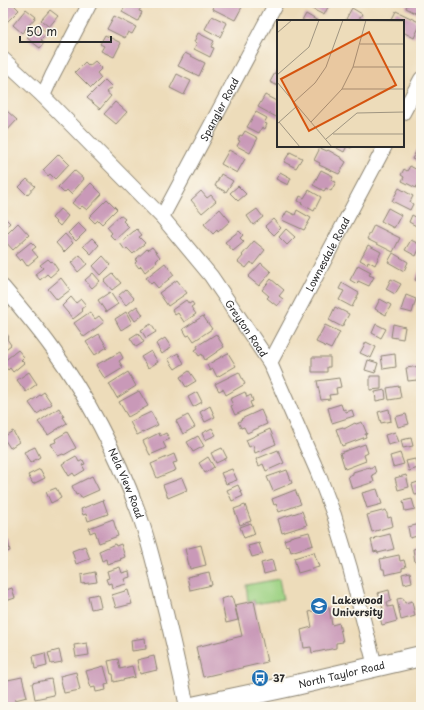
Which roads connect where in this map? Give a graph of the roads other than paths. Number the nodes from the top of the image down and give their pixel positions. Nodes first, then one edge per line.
1 (90, 3) edge
2 (276, 3) edge
3 (3, 59) edge
4 (421, 79) edge
5 (43, 96) junction
6 (404, 111) edge
7 (384, 147) edge
8 (162, 216) junction
9 (3, 288) edge
10 (270, 363) junction
11 (421, 656) edge
12 (375, 666) junction
13 (224, 704) edge
14 (187, 707) edge
15 (192, 707) edge

1 - 5 street
2 - 8 street, Spangler Road
3 - 5 street, Greyton Road
4 - 6 street
5 - 8 street, Greyton Road
7 - 10 street, Lownesdale Road
8 - 10 street, Greyton Road
9 - 14 street, Nela View Road
10 - 12 street, Greyton Road
11 - 12 street, North Taylor Road
12 - 13 street, North Taylor Road
13 - 15 street, North Taylor Road

